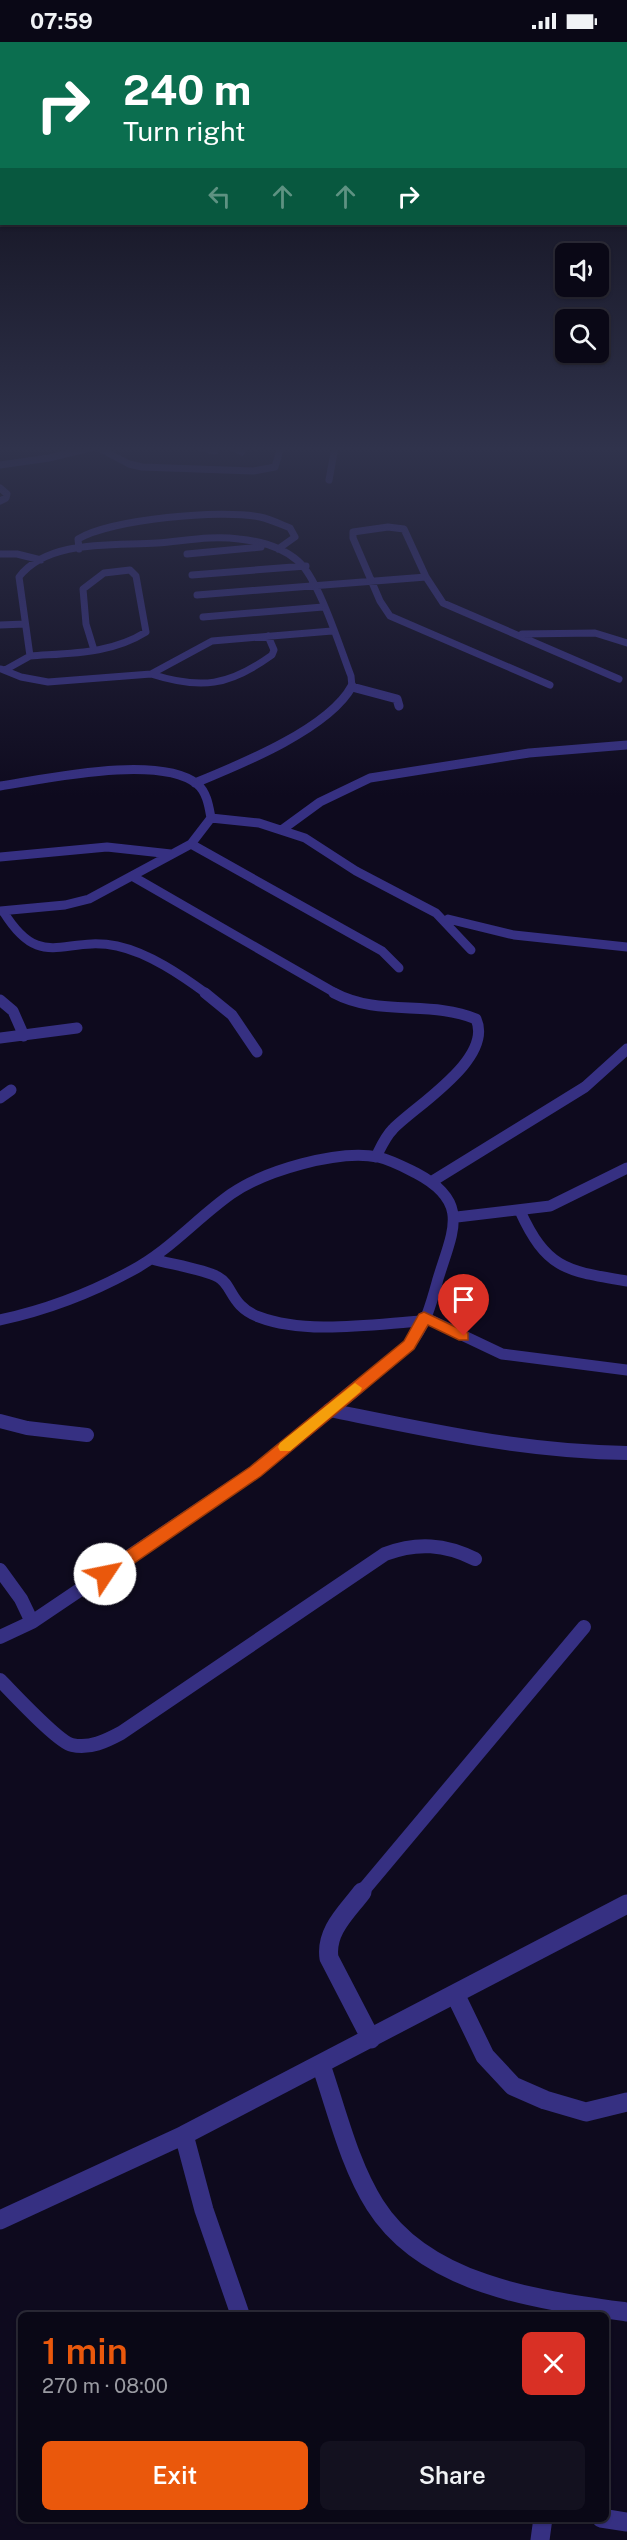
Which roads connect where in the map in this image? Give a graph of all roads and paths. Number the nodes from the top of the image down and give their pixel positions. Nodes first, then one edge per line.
1 (36, 564) edge
2 (303, 564) edge
3 (365, 564) edge
4 (420, 564) edge
5 (306, 566) junction
6 (192, 575) dead end
7 (426, 577) junction
8 (372, 580) junction
9 (315, 585) junction
10 (197, 595) dead end
11 (323, 607) junction
12 (203, 617) dead end
13 (25, 624) junction
14 (0, 625) edge
15 (332, 631) junction
16 (520, 634) junction
17 (268, 636) junction
18 (627, 643) edge
19 (94, 650) junction
20 (30, 656) junction
21 (3, 669) edge
22 (151, 674) junction
23 (619, 679) dead end
24 (550, 685) dead end
25 (352, 687) junction
26 (399, 706) dead end
27 (627, 745) edge
28 (195, 783) junction
29 (0, 786) edge
30 (211, 818) junction
31 (283, 829) junction
32 (191, 844) junction
33 (171, 854) junction
34 (0, 857) edge
35 (132, 876) junction
36 (2, 911) edge
37 (444, 917) junction
38 (627, 947) edge
39 (471, 950) dead end
40 (399, 968) dead end
41 (0, 1000) edge
42 (77, 1028) dead end
43 (24, 1036) junction
44 (0, 1038) edge
45 (627, 1049) edge
46 (257, 1052) dead end
47 (11, 1090) dead end
48 (0, 1098) edge
49 (376, 1157) junction
50 (627, 1168) edge
51 (431, 1182) junction
52 (520, 1211) junction
53 (457, 1217) junction
54 (152, 1259) junction
55 (627, 1281) edge
56 (424, 1319) junction
57 (0, 1320) edge
58 (627, 1370) edge
59 (330, 1410) junction
60 (0, 1421) edge
61 (87, 1435) dead end
62 (627, 1453) edge
63 (475, 1559) dead end
64 (0, 1570) edge
65 (32, 1622) junction
66 (584, 1627) dead end
67 (0, 1637) edge
68 (0, 1680) edge
69 (627, 1904) edge
70 (455, 1994) junction
71 (371, 2038) junction
72 (321, 2065) junction
73 (627, 2102) edge
74 (184, 2135) junction
75 (0, 2220) edge
76 (239, 2312) edge
77 (627, 2312) edge
78 (609, 2519) edge
79 (542, 2522) edge
80 (627, 2522) edge
81 (540, 2540) edge

1 - 13 street
2 - 5 street
3 - 8 street
4 - 7 street
5 - 6 street
5 - 9 street
7 - 8 street
7 - 16 street
8 - 9 street
8 - 24 street
9 - 10 street
9 - 11 street
11 - 12 street
11 - 15 street
13 - 14 street
13 - 20 street
15 - 17 street
15 - 25 street
16 - 18 street
16 - 23 street
17 - 22 street
17 - 22 street
19 - 19 street
19 - 20 street
20 - 21 street
21 - 22 street
25 - 26 street
25 - 28 street
27 - 31 street
28 - 29 street
28 - 30 street
30 - 31 street
30 - 32 street
31 - 37 street
32 - 33 street
32 - 40 street
33 - 34 street
33 - 35 street
35 - 36 street
35 - 49 street
36 - 46 street
37 - 38 street
37 - 39 street
41 - 43 street
42 - 43 street
43 - 44 street
45 - 51 street
47 - 48 street
49 - 51 street
49 - 54 street
50 - 52 street
51 - 53 street
52 - 53 street
52 - 55 street
53 - 56 street
54 - 56 street
54 - 57 street
56 - 58 street
56 - 59 street
59 - 62 street
59 - 65 street
60 - 61 street
63 - 68 street
64 - 65 street
65 - 67 street
66 - 71 street
69 - 70 street
70 - 71 street
70 - 73 street
71 - 72 street
72 - 74 street
72 - 77 street
74 - 75 street
74 - 76 street
78 - 80 street
79 - 81 street

